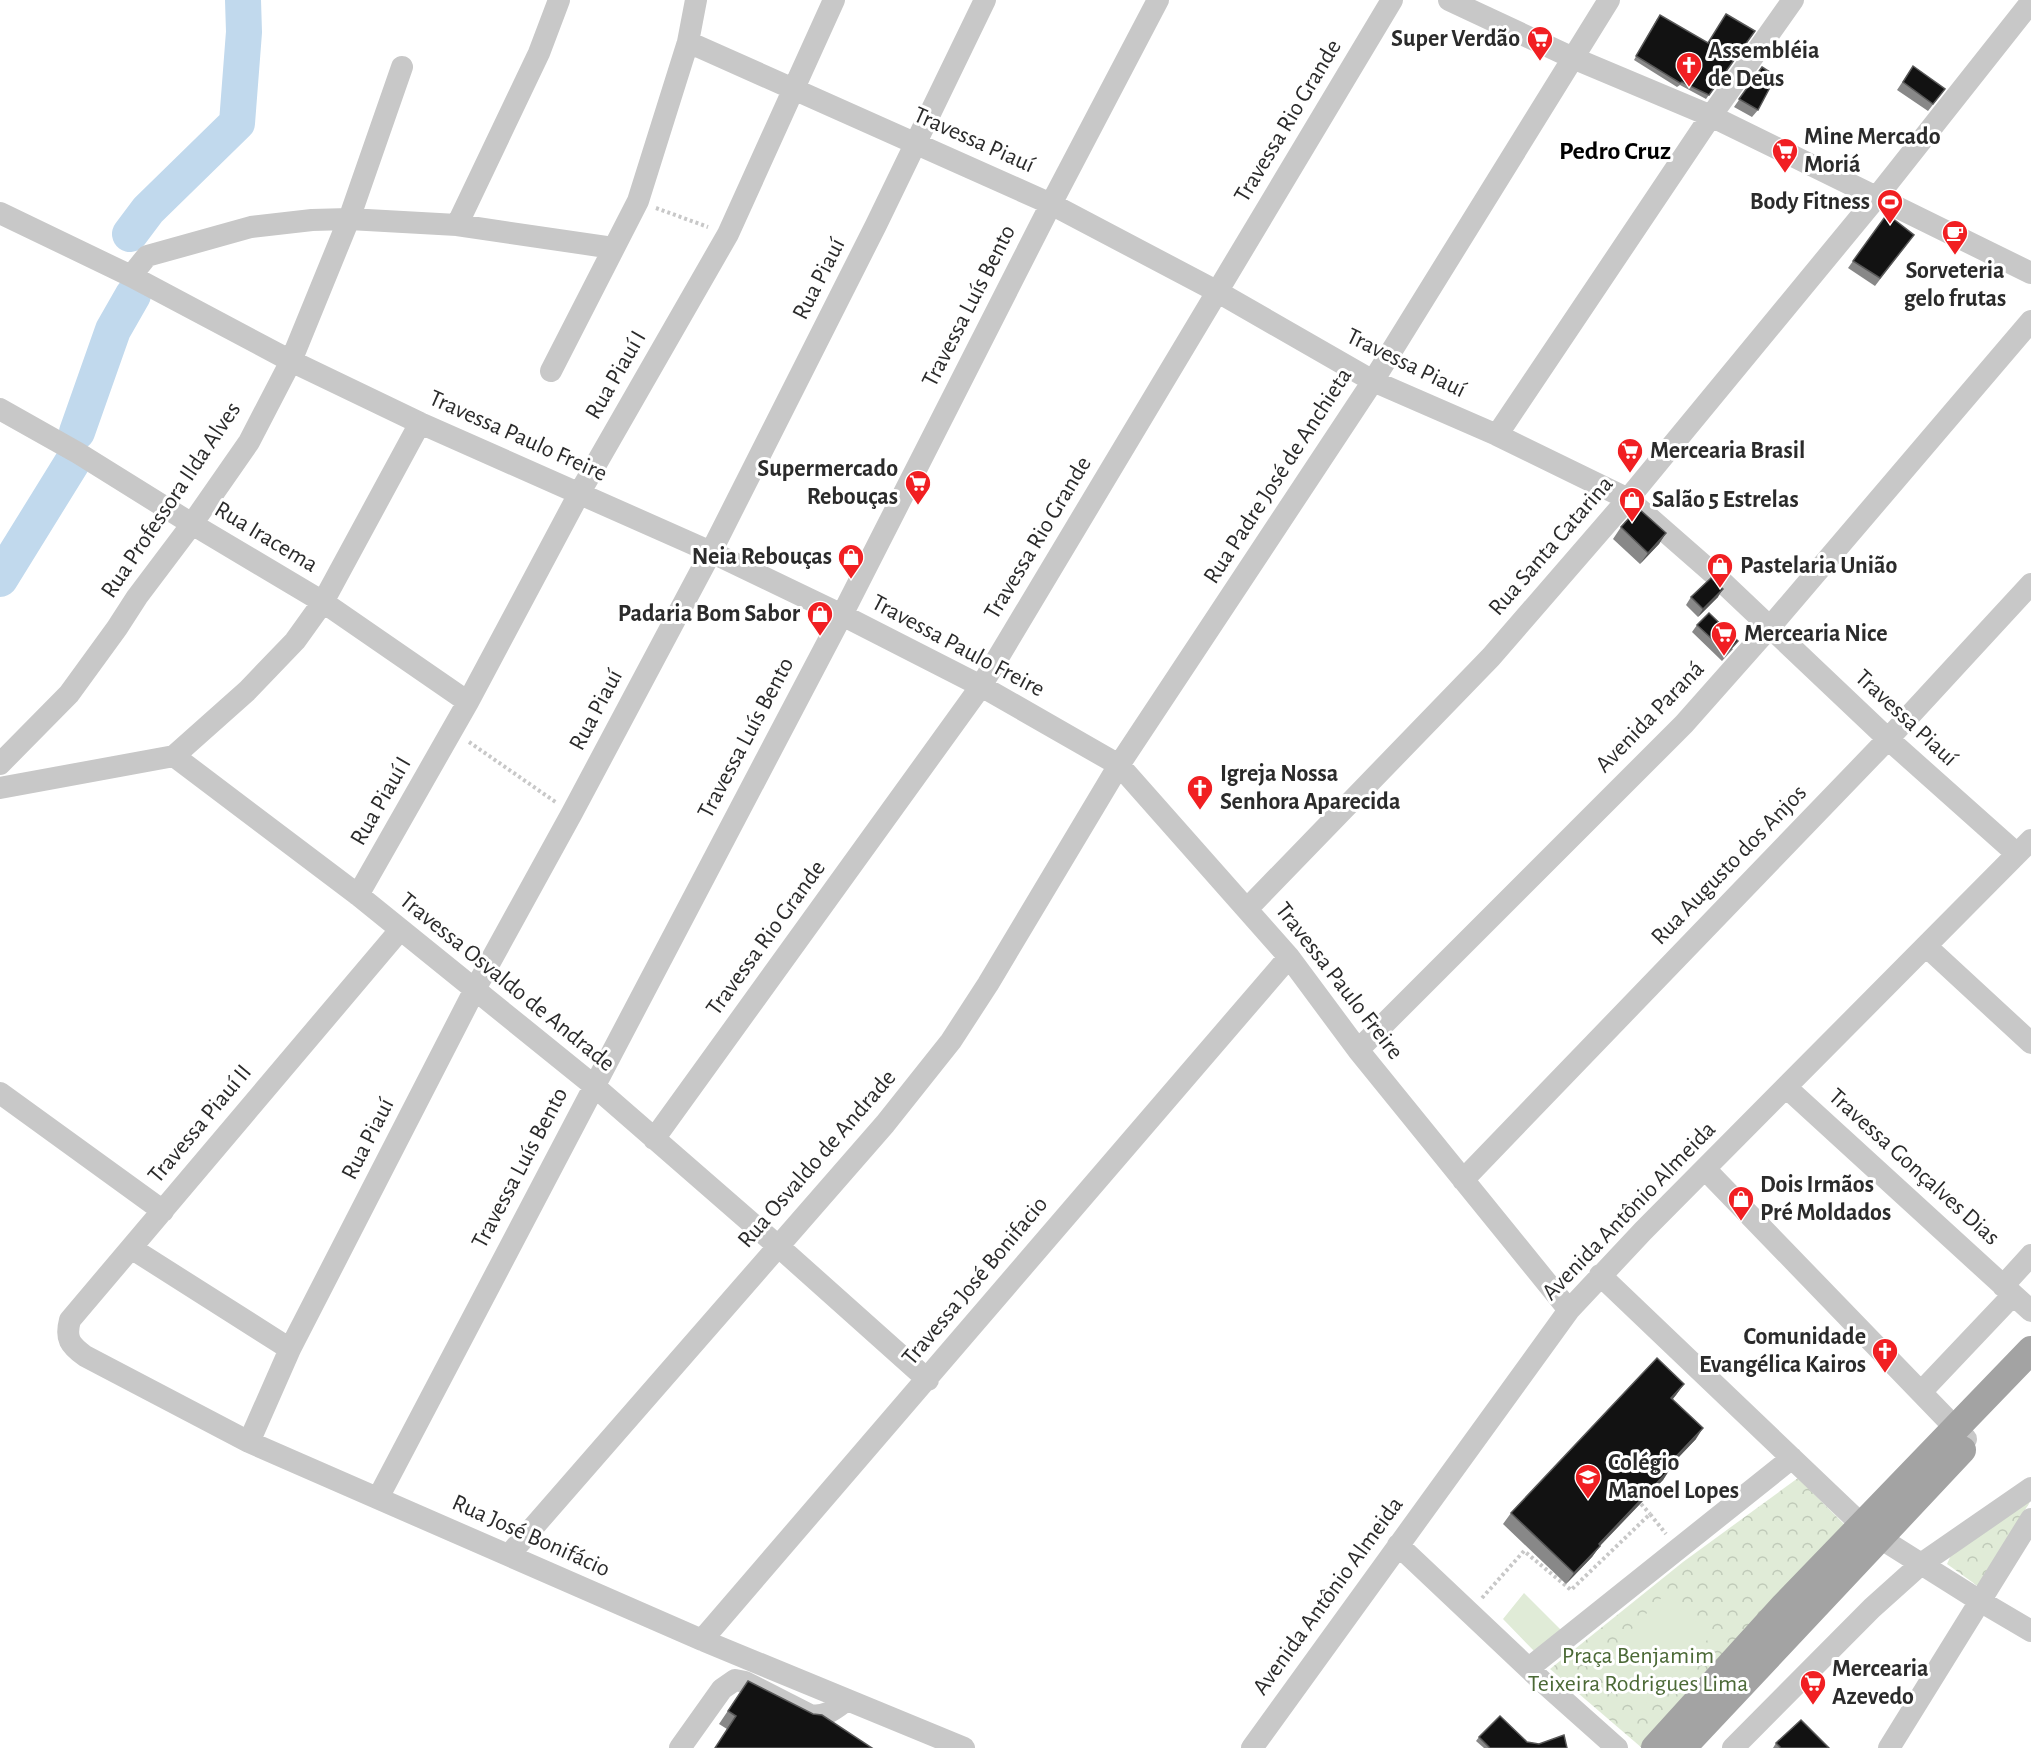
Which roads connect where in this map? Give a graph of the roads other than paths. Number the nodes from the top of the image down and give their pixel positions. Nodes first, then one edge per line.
1 (559, 0) edge
2 (696, 0) edge
3 (834, 0) edge
4 (985, 0) edge
5 (1158, 0) edge
6 (1392, 0) edge
7 (1609, 0) edge
8 (1793, 0) edge
9 (1454, 1) edge
10 (2031, 2) edge
11 (688, 42) junction
12 (1572, 58) junction
13 (402, 67) dead end
14 (795, 90) junction
15 (1711, 116) junction
16 (915, 144) junction
17 (1876, 198) junction
18 (1051, 204) junction
19 (0, 213) edge
20 (349, 219) junction
21 (457, 225) junction
22 (613, 248) junction
23 (2031, 273) edge
24 (131, 276) junction
25 (1218, 292) junction
26 (2031, 321) edge
27 (291, 361) junction
28 (551, 371) dead end
29 (1373, 381) junction
30 (0, 409) edge
31 (420, 423) junction
32 (1497, 435) junction
33 (580, 492) junction
34 (1628, 499) junction
35 (192, 524) junction
36 (711, 552) junction
37 (2031, 584) edge
38 (323, 602) junction
39 (842, 615) junction
40 (1770, 627) junction
41 (981, 686) junction
42 (468, 702) junction
43 (1888, 739) junction
44 (174, 756) junction
45 (0, 764) edge
46 (1119, 765) junction
47 (0, 788) edge
48 (2024, 847) edge
49 (358, 895) junction
50 (1247, 909) junction
51 (400, 930) junction
52 (1926, 946) junction
53 (1289, 957) junction
54 (474, 991) junction
55 (2031, 1043) edge
56 (1358, 1050) junction
57 (593, 1085) junction
58 (1787, 1088) junction
59 (0, 1094) edge
60 (654, 1139) junction
61 (1705, 1169) junction
62 (1463, 1180) junction
63 (163, 1211) junction
64 (778, 1246) junction
65 (130, 1248) junction
66 (2031, 1255) edge
67 (1600, 1275) junction
68 (2008, 1291) junction
69 (1569, 1310) junction
70 (2031, 1311) edge
71 (290, 1349) junction
72 (2031, 1350) edge
73 (85, 1356) joint
74 (2031, 1378) edge
75 (928, 1380) junction
76 (1921, 1392) junction
77 (1962, 1435) junction
78 (249, 1442) junction
79 (1792, 1458) junction
80 (2031, 1488) edge
81 (378, 1498) junction
82 (2031, 1520) edge
83 (1871, 1531) junction
84 (1398, 1545) junction
85 (509, 1556) junction
86 (1922, 1564) junction
87 (1980, 1601) junction
88 (2031, 1631) edge
89 (702, 1640) junction
90 (1529, 1668) junction
91 (847, 1700) junction
92 (681, 1748) edge
93 (964, 1748) edge
94 (1252, 1748) edge
95 (1617, 1748) edge
96 (1655, 1748) edge
97 (1682, 1748) edge
98 (1732, 1748) edge
99 (1888, 1748) edge

1 - 21 street
2 - 11 street
3 - 14 street, Rua Piauí I
4 - 16 street, Rua Piauí
5 - 18 street, Travessa Luís Bento
6 - 25 street, Travessa Rio Grande
7 - 12 street, Rua Padre José de Anchieta
8 - 15 street
9 - 12 street
10 - 17 street, Rua Santa Catarina
11 - 14 street, Travessa Piauí
11 - 22 street
12 - 15 street
12 - 29 street, Rua Padre José de Anchieta
13 - 20 street, Rua Professora Ilda Alves
14 - 16 street, Travessa Piauí
14 - 33 street, Rua Piauí I
15 - 17 street
15 - 32 street
16 - 18 street, Travessa Piauí
16 - 36 street, Rua Piauí
17 - 23 street
17 - 34 street, Rua Santa Catarina
18 - 25 street, Travessa Piauí
18 - 39 street, Travessa Luís Bento
19 - 24 street, Travessa Paulo Freire
20 - 21 street
20 - 24 street
20 - 27 street, Rua Professora Ilda Alves
21 - 22 street
22 - 28 street
24 - 27 street, Travessa Paulo Freire
25 - 29 street, Travessa Piauí
25 - 41 street, Travessa Rio Grande
26 - 40 street, Avenida Paraná
27 - 31 street, Travessa Paulo Freire
27 - 35 street, Rua Professora Ilda Alves
29 - 32 street, Travessa Piauí
29 - 46 street, Rua Padre José de Anchieta
30 - 35 street, Rua Iracema
31 - 33 street, Travessa Paulo Freire
31 - 38 street
32 - 34 street, Travessa Piauí
33 - 36 street, Travessa Paulo Freire
33 - 42 street, Rua Piauí I
34 - 40 street, Travessa Piauí
34 - 50 street, Rua Santa Catarina
35 - 38 street, Rua Iracema
35 - 45 street, Rua Professora Ilda Alves
36 - 39 street, Travessa Paulo Freire
36 - 54 street, Rua Piauí
37 - 43 street, Rua Augusto dos Anjos
38 - 42 street, Rua Iracema
38 - 44 street
39 - 41 street, Travessa Paulo Freire
39 - 57 street, Travessa Luís Bento
40 - 43 street, Travessa Piauí
40 - 56 street, Avenida Paraná
41 - 46 street, Travessa Paulo Freire
41 - 60 street, Travessa Rio Grande
42 - 49 street, Rua Piauí I
43 - 48 street, Travessa Piauí
43 - 62 street, Rua Augusto dos Anjos
44 - 47 street
44 - 49 street, Travessa Osvaldo de Andrade
46 - 50 street, Travessa Paulo Freire
46 - 64 street, Rua Osvaldo de Andrade
48 - 52 street, Avenida Antônio Almeida
49 - 51 street, Travessa Osvaldo de Andrade
50 - 53 street, Travessa Paulo Freire
51 - 54 street, Travessa Osvaldo de Andrade
51 - 63 street, Travessa Piauí II
52 - 55 street
52 - 58 street, Avenida Antônio Almeida
53 - 56 street, Travessa Paulo Freire
53 - 75 street, Travessa José Bonifacio
54 - 57 street, Travessa Osvaldo de Andrade
54 - 71 street, Rua Piauí
56 - 62 street, Travessa Paulo Freire
57 - 60 street, Travessa Osvaldo de Andrade
57 - 81 street, Travessa Luís Bento
58 - 61 street, Avenida Antônio Almeida
58 - 68 street, Travessa Gonçalves Dias
59 - 63 street
60 - 64 street, Travessa Osvaldo de Andrade
61 - 67 street, Avenida Antônio Almeida
61 - 76 street
62 - 69 street, Travessa Paulo Freire
63 - 65 street, Travessa Piauí II
64 - 75 street, Travessa Osvaldo de Andrade
64 - 85 street, Rua Osvaldo de Andrade
65 - 71 street
65 - 73 street, Travessa Piauí II
66 - 68 street
67 - 69 street, Avenida Antônio Almeida
67 - 79 street
68 - 70 street, Travessa Gonçalves Dias
68 - 76 street
69 - 84 street, Avenida Antônio Almeida
71 - 78 street, Rua Piauí
72 - 77 main road
73 - 78 street, Rua José Bonifácio
74 - 77 main road
75 - 89 street, Travessa José Bonifacio
76 - 77 street
77 - 83 main road
78 - 81 street, Rua José Bonifácio
79 - 83 street
79 - 90 street
80 - 86 street
81 - 85 street, Rua José Bonifácio
82 - 87 street
83 - 86 street
83 - 96 main road
83 - 97 main road
84 - 90 street
84 - 94 street, Avenida Antônio Almeida
85 - 89 street, Rua José Bonifácio
86 - 87 street
86 - 98 street
87 - 88 street
87 - 99 street
89 - 91 street, Rua José Bonifácio
90 - 95 street
91 - 92 street
91 - 93 street, Rua José Bonifácio

